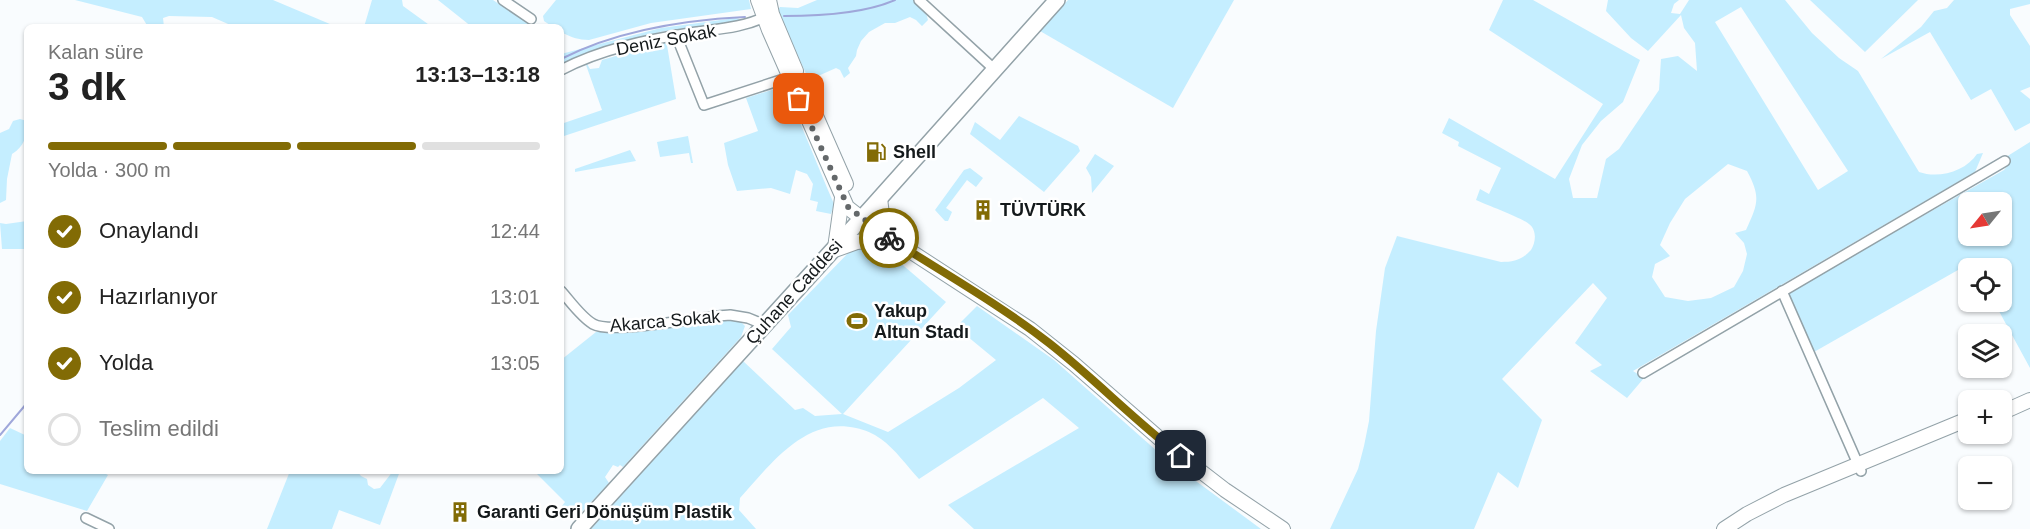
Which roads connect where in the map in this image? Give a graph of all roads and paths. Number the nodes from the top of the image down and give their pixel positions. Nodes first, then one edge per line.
1 (503, 0) edge
2 (758, 0) edge
3 (768, 0) edge
4 (919, 0) edge
5 (1051, 2) edge
6 (768, 16) junction
7 (531, 19) dead end
8 (675, 36) junction
9 (564, 68) edge
10 (994, 69) junction
11 (794, 76) junction
12 (2005, 161) dead end
13 (842, 198) junction
14 (880, 198) junction
15 (861, 218) junction
16 (890, 238) junction
17 (834, 249) junction
18 (1782, 291) junction
19 (564, 294) edge
20 (765, 325) junction
21 (1643, 372) dead end
22 (2030, 392) edge
23 (2012, 400) edge
24 (2030, 400) edge
25 (2012, 408) edge
26 (1958, 423) edge
27 (1958, 431) edge
28 (1859, 467) junction
29 (86, 518) dead end
30 (109, 529) edge
31 (579, 529) edge
32 (1283, 529) edge
33 (1724, 529) edge
34 (1738, 529) edge

1 - 7 street
2 - 6 main road
3 - 6 main road
4 - 10 street
5 - 10 main road, Çuhane Caddesi
6 - 8 street, Deniz Sokak
6 - 11 main road
8 - 9 street, Deniz Sokak
8 - 11 street
10 - 14 main road, Çuhane Caddesi
11 - 13 main road
11 - 15 main road
12 - 18 street
13 - 15 main road
13 - 17 main road
14 - 15 main road, Çuhane Caddesi
14 - 16 main road
15 - 16 main road
15 - 17 main road, Çuhane Caddesi
16 - 17 main road
16 - 32 main road
17 - 20 main road, Çuhane Caddesi
18 - 21 street
18 - 28 street
19 - 20 street, Akarca Sokak
20 - 31 main road, Çuhane Caddesi
22 - 23 main road
24 - 25 main road
26 - 28 main road
27 - 28 main road
28 - 33 main road
28 - 34 main road
29 - 30 street

